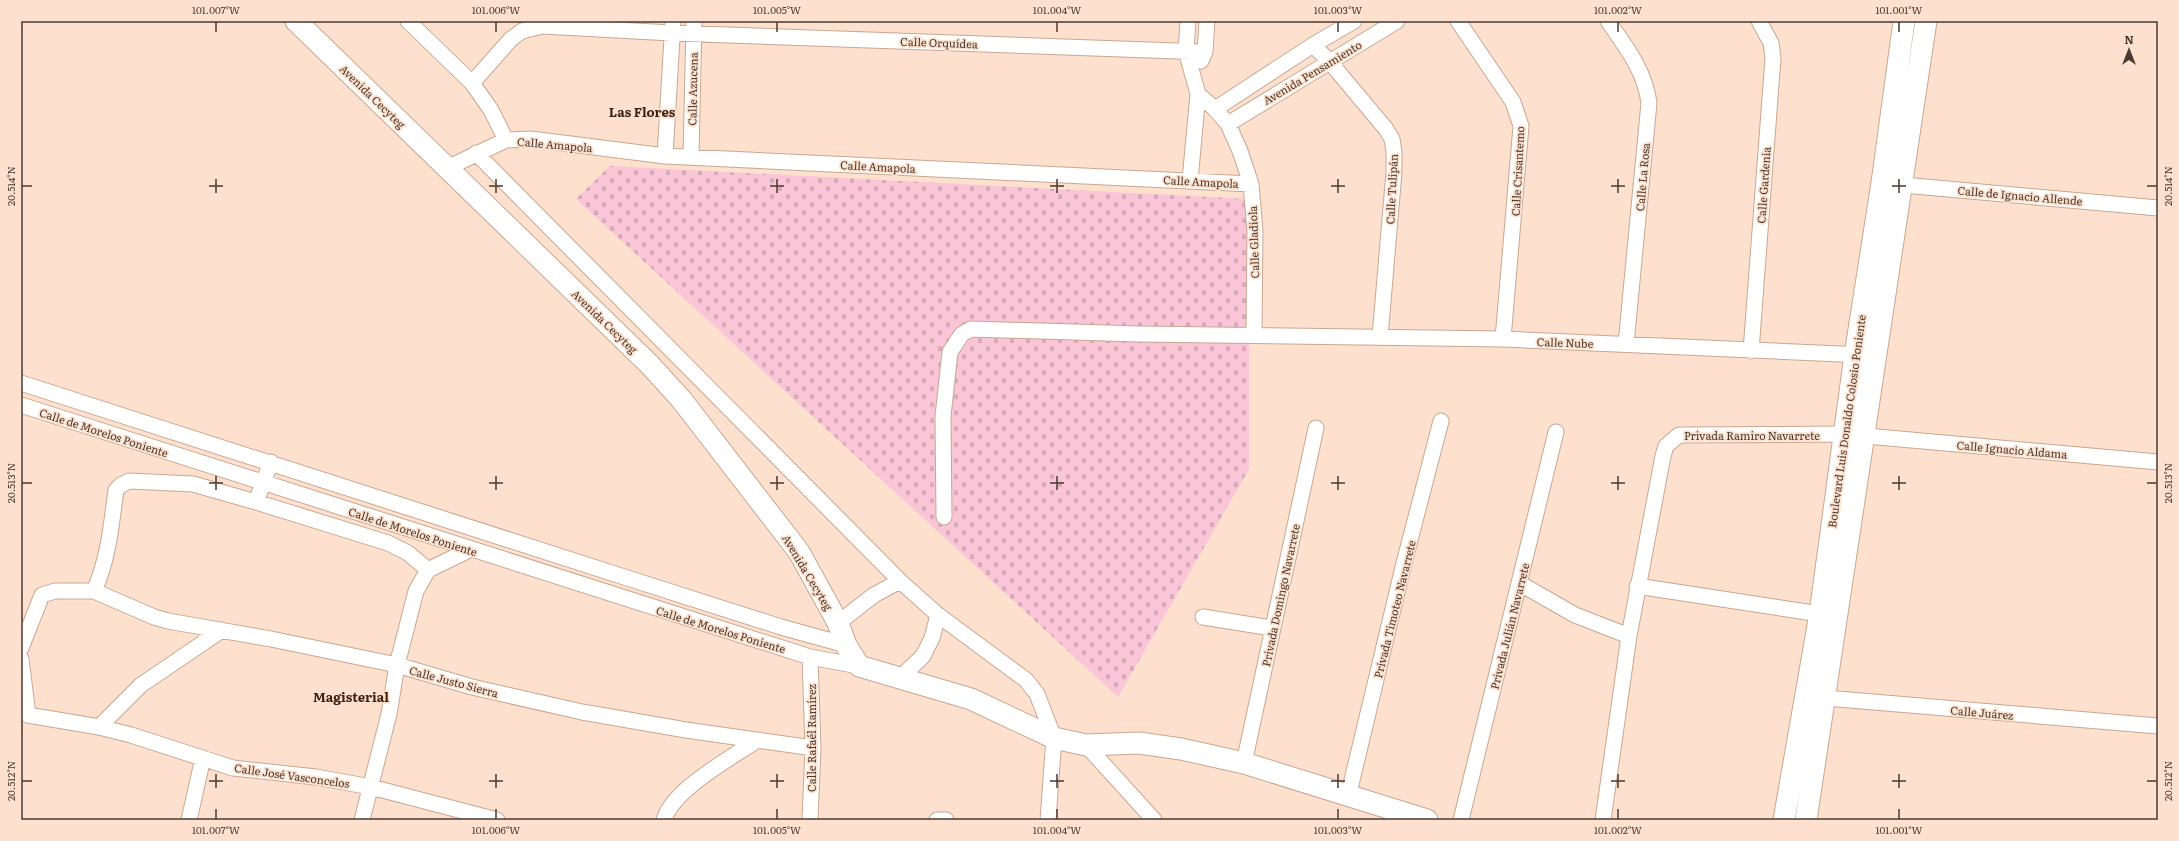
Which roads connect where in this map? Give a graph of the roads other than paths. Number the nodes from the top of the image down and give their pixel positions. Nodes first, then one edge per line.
1 (296, 21) edge
2 (408, 21) edge
3 (1188, 21) edge
4 (1207, 21) edge
5 (1354, 21) edge
6 (1397, 21) edge
7 (1458, 21) edge
8 (1608, 21) edge
9 (1759, 21) edge
10 (1904, 21) edge
11 (1926, 21) edge
12 (672, 27) edge
13 (694, 27) edge
14 (1313, 45) junction
15 (1186, 51) junction
16 (1205, 52) junction
17 (1329, 61) junction
18 (1194, 76) junction
19 (472, 83) junction
20 (1198, 94) junction
21 (1216, 109) junction
22 (1228, 124) junction
23 (506, 140) junction
24 (476, 152) junction
25 (665, 156) junction
26 (691, 157) junction
27 (447, 168) junction
28 (1190, 180) junction
29 (1251, 184) junction
30 (1892, 184) junction
31 (2158, 208) edge
32 (1254, 334) junction
33 (1380, 337) junction
34 (1503, 339) junction
35 (1626, 344) junction
36 (1751, 352) junction
37 (1865, 355) junction
38 (21, 383) edge
39 (21, 405) edge
40 (138, 420) junction
41 (1441, 422) dead end
42 (1316, 428) dead end
43 (1556, 432) dead end
44 (1844, 434) junction
45 (1865, 436) junction
46 (131, 441) junction
47 (271, 462) junction
48 (2158, 462) edge
49 (263, 483) junction
50 (256, 502) junction
51 (366, 516) junction
52 (944, 517) dead end
53 (361, 535) junction
54 (469, 550) junction
55 (428, 570) junction
56 (618, 575) junction
57 (900, 581) junction
58 (1519, 583) junction
59 (1637, 586) junction
60 (97, 592) junction
61 (611, 594) junction
62 (1820, 614) junction
63 (938, 615) junction
64 (1203, 617) dead end
65 (838, 623) junction
66 (1272, 628) junction
67 (222, 630) junction
68 (1629, 636) junction
69 (846, 645) junction
70 (21, 648) edge
71 (810, 657) junction
72 (21, 659) edge
73 (396, 665) junction
74 (860, 666) junction
75 (900, 678) junction
76 (1815, 697) junction
77 (30, 719) edge
78 (2158, 726) edge
79 (99, 727) junction
80 (1054, 738) junction
81 (757, 740) junction
82 (1086, 745) junction
83 (813, 748) junction
84 (203, 758) junction
85 (1244, 763) junction
86 (371, 786) junction
87 (1348, 797) junction
88 (190, 820) edge
89 (362, 820) edge
90 (497, 820) edge
91 (664, 820) edge
92 (810, 820) edge
93 (937, 820) edge
94 (946, 820) edge
95 (1048, 820) edge
96 (1154, 820) edge
97 (1427, 820) edge
98 (1461, 820) edge
99 (1603, 820) edge
100 (1784, 820) edge
101 (1806, 820) edge

1 - 27 street, Avenida Cecyteg
2 - 19 street, Calle Amapola
3 - 15 street
4 - 16 street
5 - 14 street, Avenida Pensamiento
6 - 17 street, Avenida Pensamiento
7 - 34 street, Calle Crisantemo
8 - 35 street, Calle La Rosa
9 - 36 street, Calle Gardenia
10 - 30 street, Boulevard Luis Donaldo Colosio Poniente
11 - 30 street, Boulevard Luis Donaldo Colosio Poniente
12 - 13 street, Calle Orquídea
12 - 19 street, Calle Orquídea
12 - 25 street, Calle Azucena
13 - 15 street, Calle Orquídea
13 - 26 street, Calle Azucena
14 - 17 street, Calle Tulipán
14 - 21 street, Avenida Pensamiento
15 - 16 street, Calle Orquídea
15 - 18 street
16 - 18 street
17 - 22 street, Avenida Pensamiento
17 - 33 street, Calle Tulipán
18 - 20 street
19 - 23 street, Calle Amapola
20 - 21 street, Calle Gladiola
20 - 28 street
21 - 22 street, Calle Gladiola
22 - 29 street, Calle Gladiola
23 - 24 street, Calle Amapola
23 - 25 street, Calle Amapola
24 - 27 street, Calle Amapola
24 - 57 street
25 - 26 street, Calle Amapola
26 - 28 street, Calle Amapola
27 - 65 street, Avenida Cecyteg
28 - 29 street, Calle Amapola
29 - 32 street, Calle Gladiola
30 - 31 street, Calle de Ignacio Allende
30 - 37 street, Boulevard Luis Donaldo Colosio Poniente
32 - 33 street, Calle Nube
32 - 52 street, Calle Nube
33 - 34 street, Calle Nube
34 - 35 street, Calle Nube
35 - 36 street, Calle Nube
36 - 37 street, Calle Nube
37 - 44 street, Boulevard Luis Donaldo Colosio Poniente
37 - 45 street, Boulevard Luis Donaldo Colosio Poniente
38 - 40 street, Calle de Morelos Poniente
39 - 46 street, Calle de Morelos Poniente
40 - 46 street
40 - 47 street, Calle de Morelos Poniente
41 - 87 street, Privada Timoteo Navarrete
42 - 66 street, Privada Domingo Navarrete
43 - 58 street, Privada Julián Navarrete
44 - 45 street, Privada Ramiro Navarrete
44 - 59 street, Privada Ramiro Navarrete
44 - 62 street, Boulevard Luis Donaldo Colosio Poniente
45 - 48 street, Calle Ignacio Aldama
45 - 76 street, Boulevard Luis Donaldo Colosio Poniente
46 - 49 street, Calle de Morelos Poniente
47 - 49 street
47 - 56 street, Calle de Morelos Poniente
49 - 50 street
49 - 51 street, Calle de Morelos Poniente
50 - 53 street
50 - 60 street
51 - 53 street
51 - 54 street, Calle de Morelos Poniente
53 - 55 street
54 - 55 street
54 - 61 street, Calle de Morelos Poniente
55 - 73 street
56 - 61 street
56 - 69 street, Calle de Morelos Poniente
57 - 63 street
57 - 65 street
58 - 68 street
58 - 98 street, Privada Julián Navarrete
59 - 62 street
59 - 68 street, Privada Ramiro Navarrete
60 - 67 street, Calle Justo Sierra
60 - 70 street
61 - 71 street, Calle de Morelos Poniente
62 - 76 street, Boulevard Luis Donaldo Colosio Poniente
63 - 75 street
63 - 80 street
64 - 66 street
65 - 69 street, Avenida Cecyteg
66 - 85 street, Privada Domingo Navarrete
67 - 73 street, Calle Justo Sierra
67 - 79 street
68 - 99 street, Privada Ramiro Navarrete
69 - 74 street, Avenida Cecyteg
71 - 74 street, Calle de Morelos Poniente
71 - 83 street, Calle Rafaél Ramírez
72 - 77 street
73 - 81 street, Calle Justo Sierra
73 - 86 street
74 - 75 street, Calle de Morelos Poniente
75 - 80 street, Calle de Morelos Poniente
76 - 78 street, Calle Juárez
76 - 100 street, Boulevard Luis Donaldo Colosio Poniente
76 - 101 street, Boulevard Luis Donaldo Colosio Poniente
77 - 79 street, Calle José Vasconcelos
79 - 84 street, Calle José Vasconcelos
80 - 82 street, Calle de Morelos Poniente
80 - 95 street
81 - 83 street, Calle Justo Sierra
81 - 91 street
82 - 85 street, Calle de Morelos Poniente
82 - 96 street
83 - 92 street, Calle Rafaél Ramírez
84 - 86 street, Calle José Vasconcelos
84 - 88 street
85 - 87 street, Calle de Morelos Poniente
86 - 89 street
86 - 90 street, Calle José Vasconcelos
87 - 97 street, Calle de Morelos Poniente
93 - 94 street

